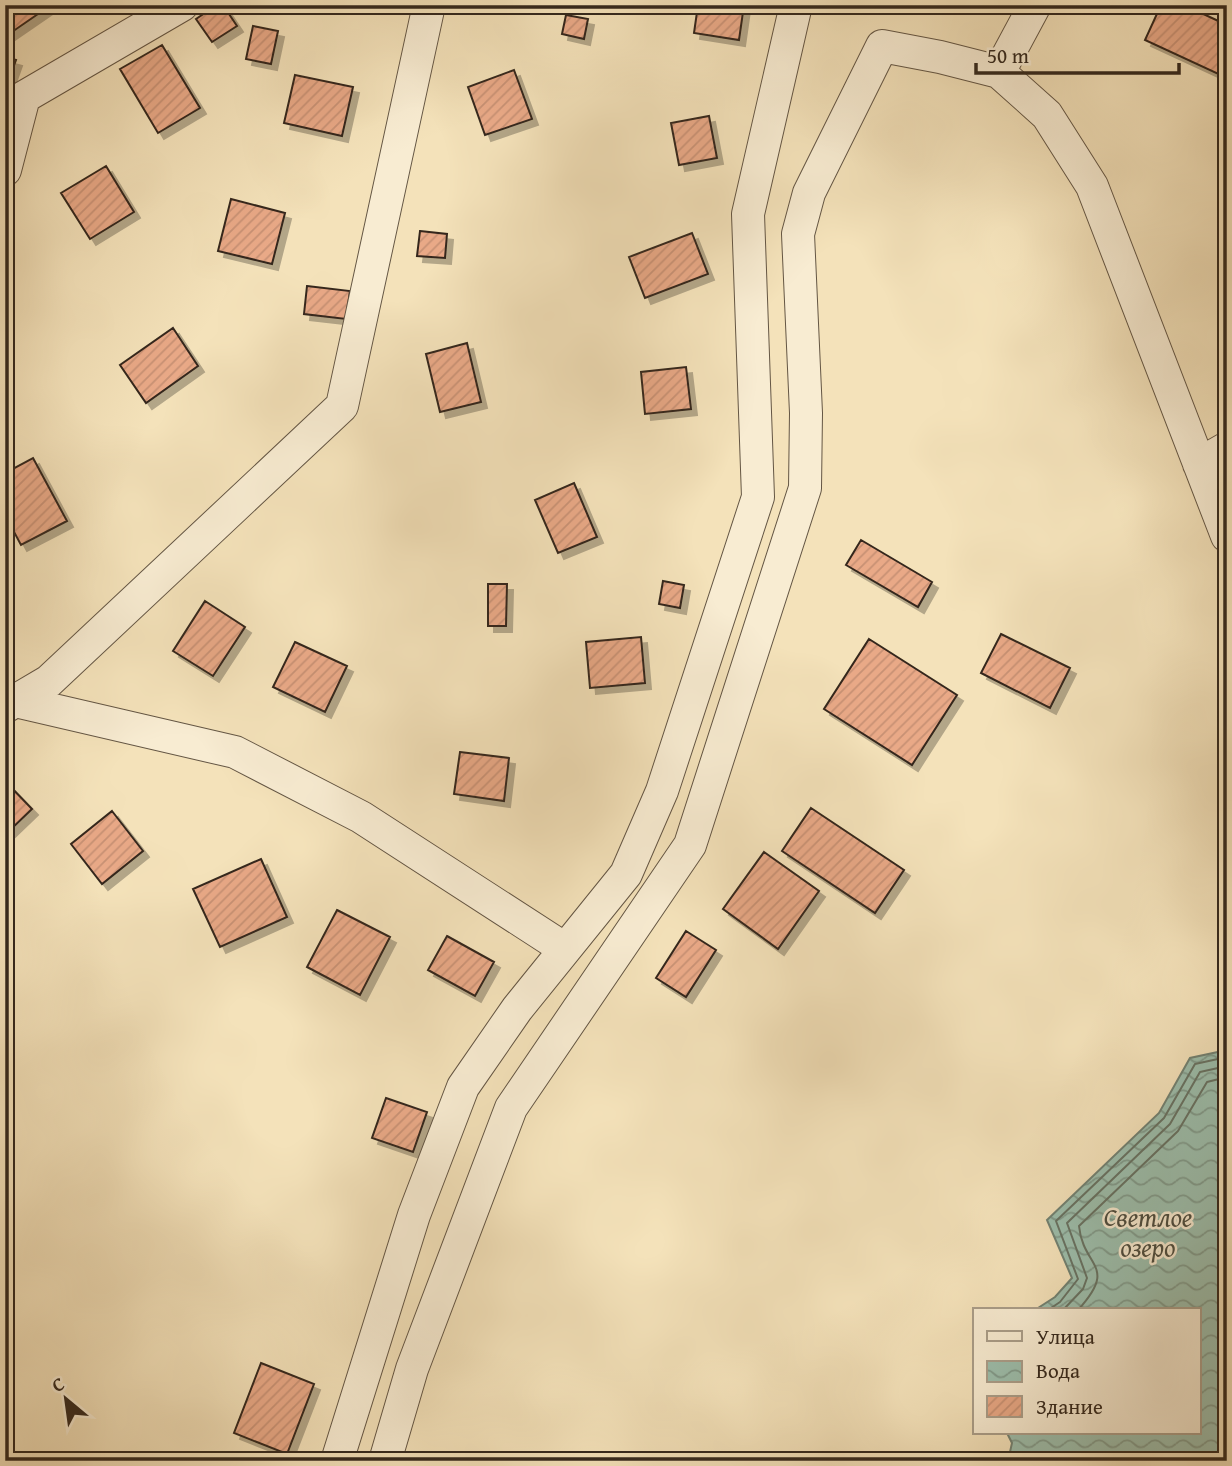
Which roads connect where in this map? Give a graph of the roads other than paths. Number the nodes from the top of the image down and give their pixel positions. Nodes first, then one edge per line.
1 (182, 5) edge
2 (429, 5) edge
3 (796, 5) edge
4 (1035, 5) edge
5 (999, 72) junction
6 (5, 170) edge
7 (1227, 449) edge
8 (1199, 464) junction
9 (1227, 536) edge
10 (10, 704) edge
11 (565, 949) junction
12 (337, 1461) edge
13 (385, 1461) edge

1 - 6 street
2 - 10 street
3 - 11 street
4 - 5 street
5 - 8 street
5 - 13 street
7 - 8 street
8 - 9 street
10 - 11 street
11 - 12 street

